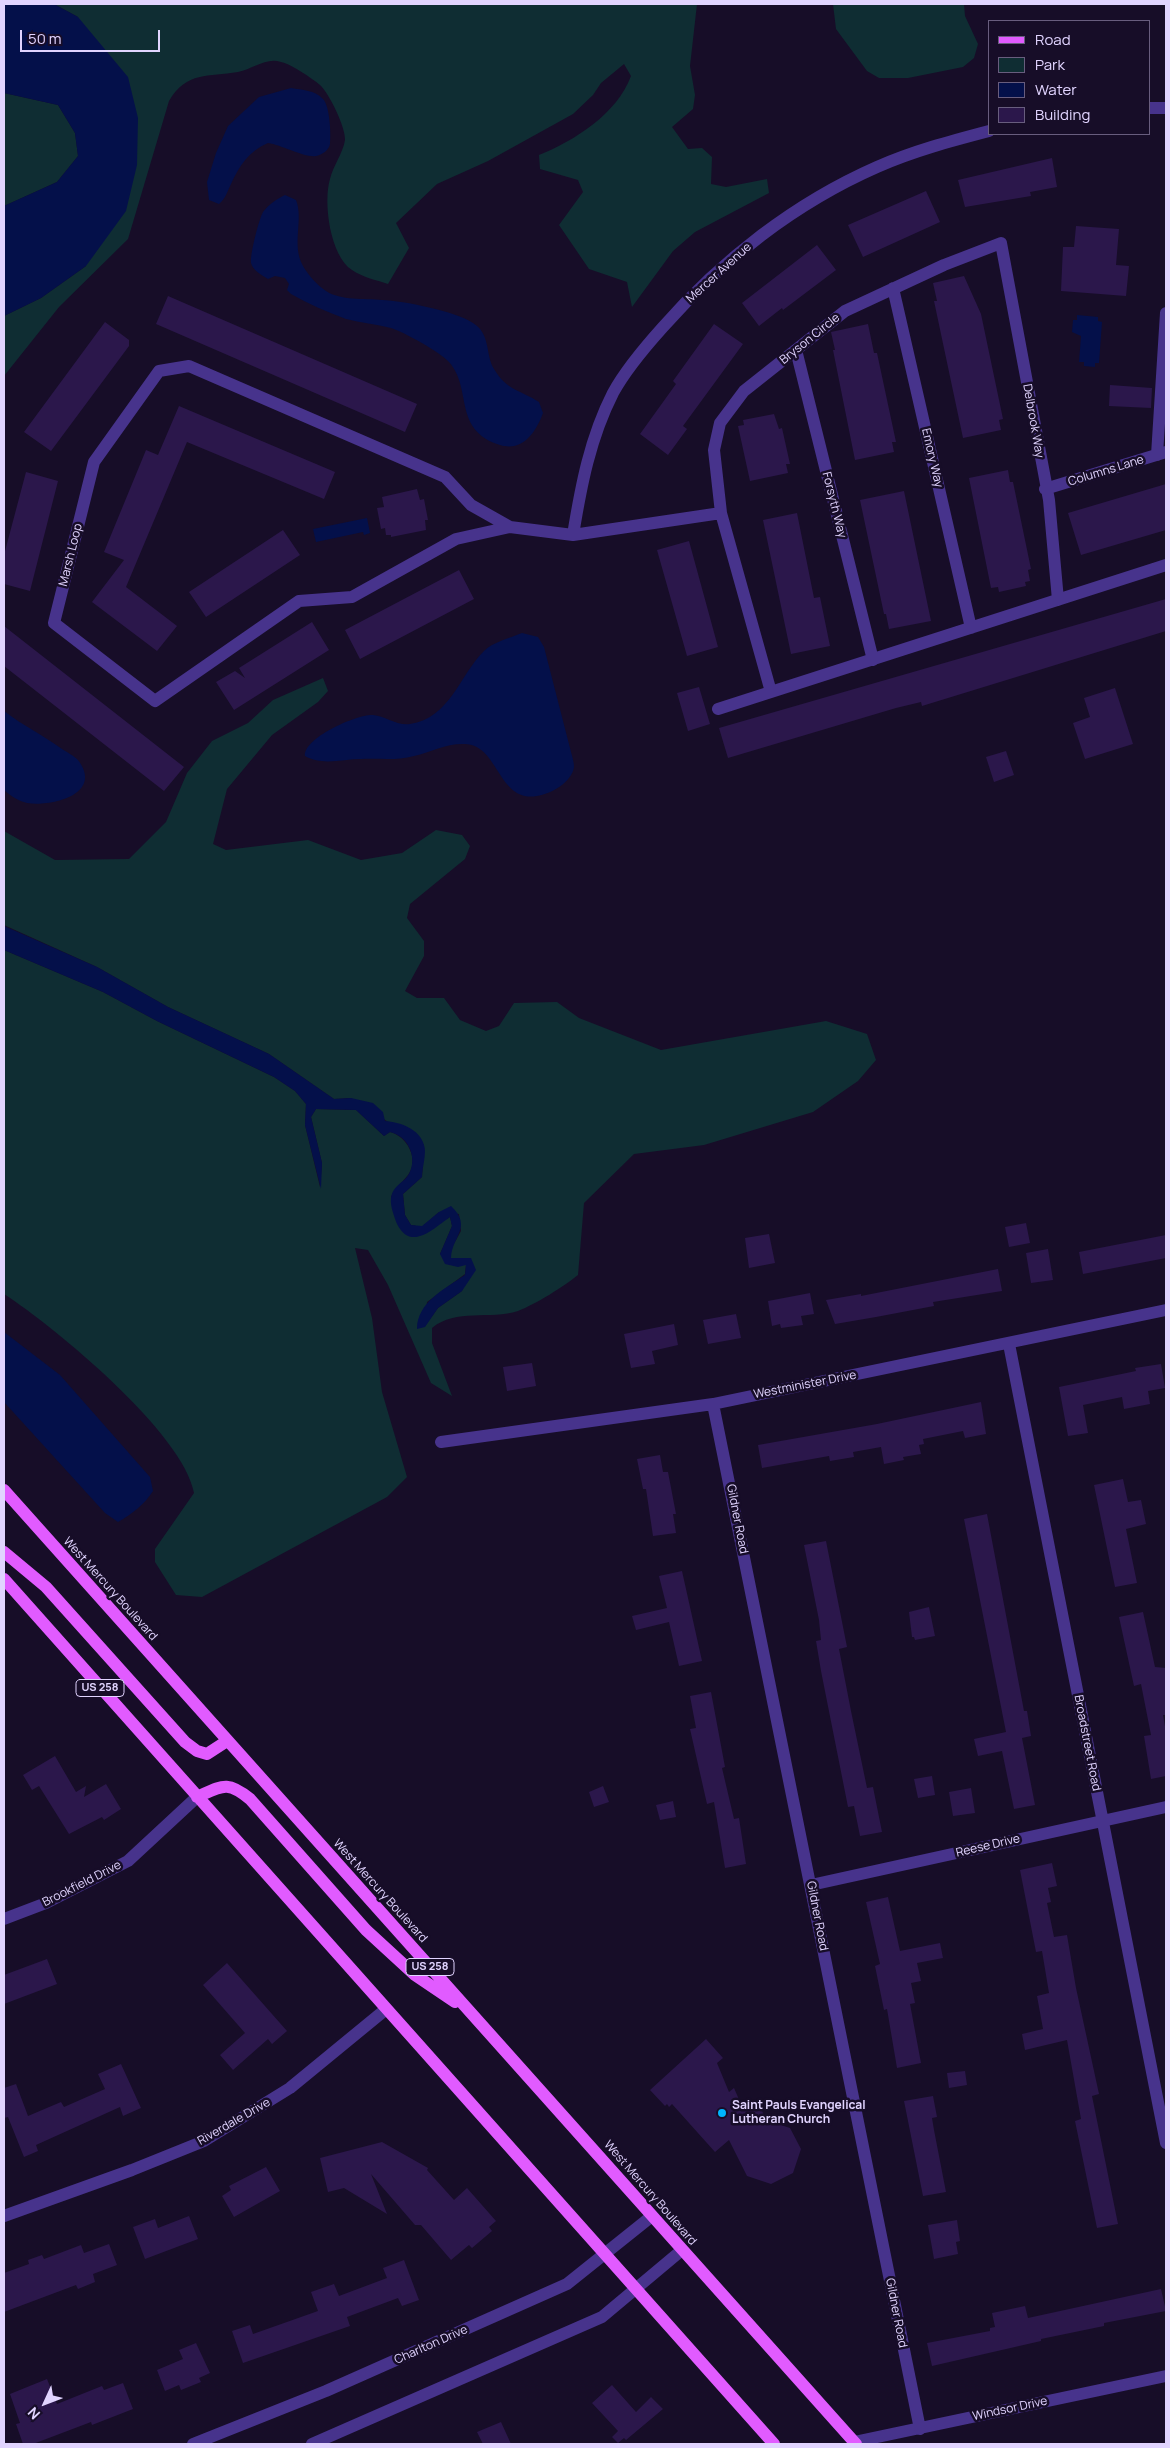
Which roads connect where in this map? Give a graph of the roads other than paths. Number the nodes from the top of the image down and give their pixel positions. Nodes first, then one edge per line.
1 (1150, 108) edge
2 (1166, 108) edge
3 (988, 131) edge
4 (1001, 243) joint
5 (893, 288) junction
6 (1166, 313) edge
7 (796, 350) junction
8 (1162, 454) edge
9 (1045, 489) junction
10 (721, 513) junction
11 (510, 526) junction
12 (574, 535) junction
13 (1166, 565) edge
14 (1058, 600) junction
15 (971, 628) junction
16 (873, 660) junction
17 (771, 692) junction
18 (718, 709) dead end
19 (1166, 1310) edge
20 (1009, 1344) junction
21 (713, 1404) junction
22 (441, 1442) dead end
23 (4, 1490) edge
24 (4, 1552) edge
25 (4, 1579) edge
26 (227, 1741) junction
27 (197, 1797) junction
28 (1166, 1807) edge
29 (1102, 1820) junction
30 (811, 1885) junction
31 (4, 1919) edge
32 (386, 2010) junction
33 (471, 2013) junction
34 (1166, 2143) edge
35 (4, 2216) edge
36 (652, 2216) junction
37 (682, 2250) junction
38 (606, 2255) junction
39 (636, 2290) junction
40 (1166, 2376) edge
41 (920, 2429) junction
42 (855, 2443) edge
43 (193, 2444) edge
44 (312, 2444) edge
45 (774, 2444) edge

1 - 2 street
3 - 12 street, Mercer Avenue
4 - 5 street, Bryson Circle
4 - 9 street, Delbrook Way
5 - 7 street, Bryson Circle
5 - 15 street, Emory Way
6 - 8 street
7 - 10 street, Bryson Circle
7 - 16 street, Forsyth Way
8 - 9 street, Columns Lane
9 - 14 street, Delbrook Way
10 - 12 street
10 - 17 street, Bryson Circle
11 - 11 street, Marsh Loop
11 - 12 street, Marsh Loop
13 - 14 street
14 - 15 street
15 - 16 street
16 - 17 street
17 - 18 street
19 - 20 street, Westminister Drive
20 - 21 street, Westminister Drive
20 - 29 street, Broadstreet Road
21 - 22 street, Westminister Drive
21 - 30 street, Gildner Road
23 - 26 main road, West Mercury Boulevard / US 258
24 - 26 main road
25 - 27 main road, US 258
26 - 33 main road, West Mercury Boulevard / US 258
27 - 31 street, Brookfield Drive
27 - 32 main road, US 258
27 - 33 main road
28 - 29 street, Reese Drive
29 - 30 street, Reese Drive
29 - 34 street, Broadstreet Road
30 - 41 street, Gildner Road
32 - 35 street, Riverdale Drive
32 - 38 main road, US 258
33 - 36 main road, West Mercury Boulevard / US 258
36 - 37 main road, West Mercury Boulevard / US 258
36 - 38 street, Charlton Drive
37 - 39 street
37 - 42 main road, West Mercury Boulevard / US 258
38 - 39 main road, US 258
38 - 43 street, Charlton Drive
39 - 44 street
39 - 45 main road, US 258
40 - 41 street, Windsor Drive
41 - 42 street, Windsor Drive

